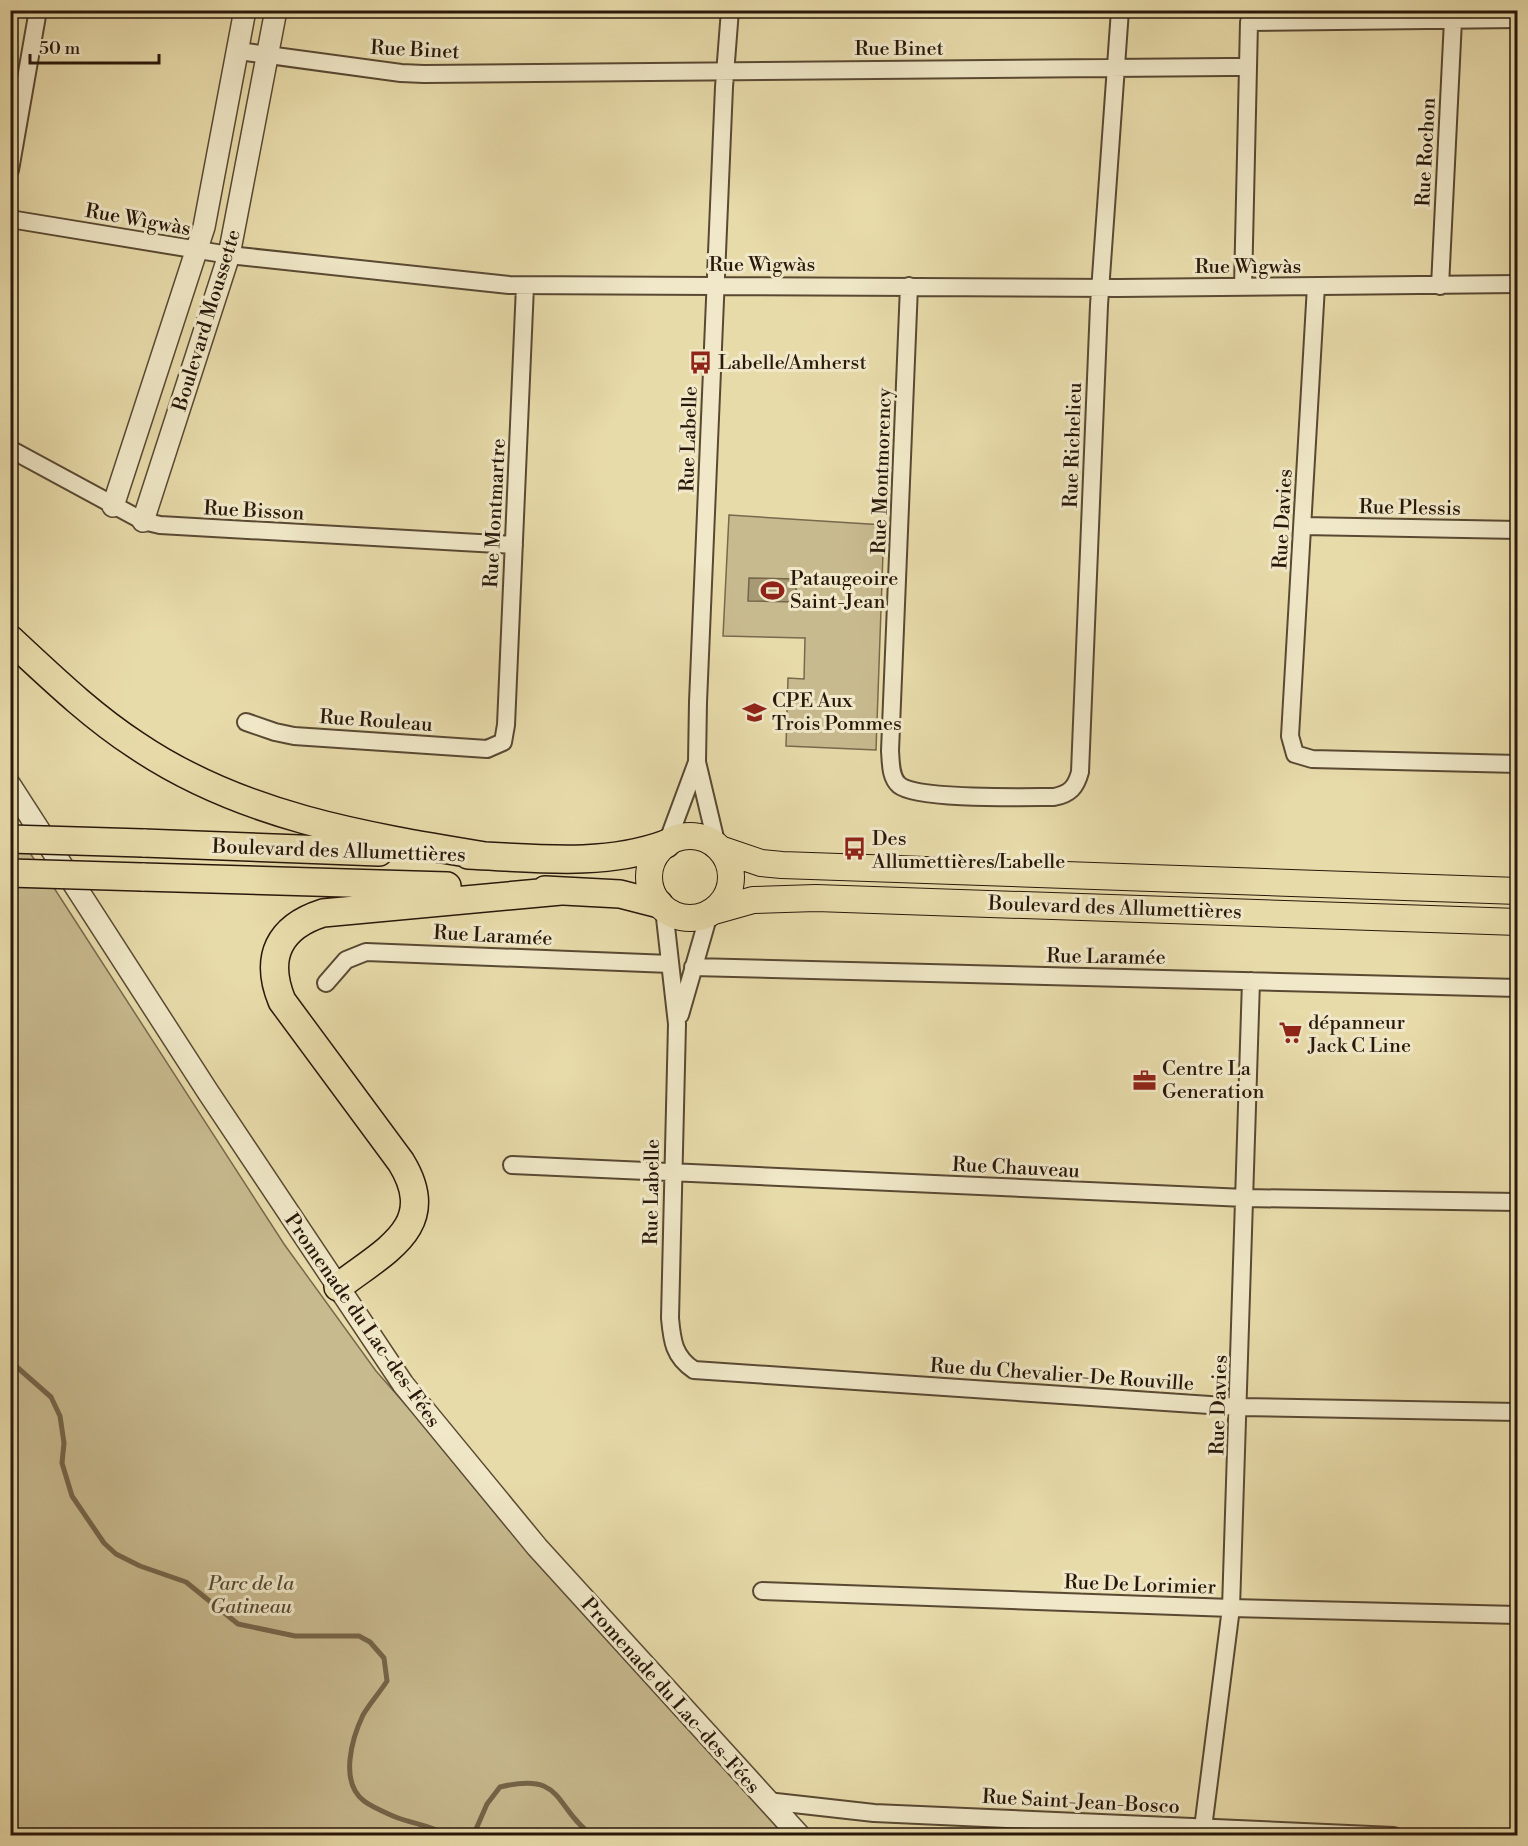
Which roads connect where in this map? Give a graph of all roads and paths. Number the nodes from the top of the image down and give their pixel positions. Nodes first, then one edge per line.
1 (38, 10) edge
2 (245, 10) edge
3 (276, 10) edge
4 (730, 10) edge
5 (1120, 10) edge
6 (1518, 19) edge
7 (1453, 20) junction
8 (238, 51) junction
9 (269, 57) junction
10 (1248, 67) junction
11 (1116, 68) junction
12 (726, 70) junction
13 (10, 170) edge
14 (10, 219) edge
15 (197, 250) junction
16 (229, 255) junction
17 (715, 284) junction
18 (1518, 284) edge
19 (525, 286) junction
20 (909, 286) junction
21 (1316, 286) junction
22 (1440, 286) junction
23 (1100, 287) junction
24 (1243, 287) junction
25 (10, 449) edge
26 (113, 506) junction
27 (143, 521) junction
28 (1303, 526) junction
29 (1518, 530) edge
30 (514, 545) junction
31 (10, 639) edge
32 (246, 722) dead end
33 (503, 742) joint
34 (697, 762) junction
35 (1518, 764) edge
36 (10, 785) edge
37 (983, 796) joint
38 (10, 839) edge
39 (667, 843) junction
40 (719, 848) junction
41 (485, 856) junction
42 (10, 873) edge
43 (561, 891) junction
44 (1518, 891) edge
45 (662, 907) junction
46 (711, 912) junction
47 (1518, 922) edge
48 (670, 964) junction
49 (693, 967) junction
50 (1251, 981) junction
51 (326, 983) dead end
52 (1518, 988) edge
53 (677, 1024) junction
54 (512, 1165) dead end
55 (671, 1172) junction
56 (1245, 1198) junction
57 (1518, 1202) edge
58 (338, 1287) junction
59 (680, 1359) joint
60 (1239, 1407) junction
61 (1518, 1412) edge
62 (762, 1591) dead end
63 (1231, 1608) junction
64 (1518, 1615) edge
65 (767, 1801) junction
66 (1203, 1828) junction
67 (800, 1836) edge
68 (1394, 1836) edge

1 - 13 street
2 - 8 street, Boulevard Moussette
3 - 9 street, Boulevard Moussette
4 - 12 street, Rue Labelle
5 - 11 street, Rue Richelieu
6 - 7 street
7 - 10 street
7 - 22 street, Rue Rochon
8 - 9 street, Rue Binet
8 - 15 street, Boulevard Moussette
9 - 12 street, Rue Binet
9 - 16 street, Boulevard Moussette
10 - 11 street, Rue Binet
10 - 24 street
11 - 12 street, Rue Binet
11 - 23 street, Rue Richelieu
12 - 17 street, Rue Labelle
14 - 15 street, Rue Wìgwàs
15 - 16 street, Rue Wìgwàs
15 - 26 street, Boulevard Moussette
16 - 19 street, Rue Wìgwàs
16 - 27 street, Boulevard Moussette
17 - 19 street, Rue Wìgwàs
17 - 20 street, Rue Wìgwàs
17 - 34 street, Rue Labelle
18 - 22 street, Rue Wìgwàs
19 - 30 street, Rue Montmartre
20 - 23 street, Rue Wìgwàs
20 - 37 street, Rue Montmorency
21 - 22 street, Rue Wìgwàs
21 - 24 street, Rue Wìgwàs
21 - 28 street, Rue Davies
23 - 24 street, Rue Wìgwàs
23 - 37 street, Rue Richelieu
25 - 26 street, Rue Bisson
26 - 27 street, Rue Bisson
27 - 30 street, Rue Bisson
28 - 29 street, Rue Plessis
28 - 35 street, Rue Davies
30 - 33 street, Rue Montmartre
31 - 41 highway
32 - 33 street, Rue Rouleau
34 - 39 street, Rue Labelle
34 - 40 street, Rue Labelle
36 - 58 street, Promenade du Lac-des-Fées
38 - 41 highway, Boulevard des Allumettières, bridge
39 - 40 main road
39 - 41 highway, Boulevard des Allumettières
39 - 45 main road
40 - 44 main road, Boulevard des Allumettières
40 - 46 main road
42 - 43 highway, Boulevard des Allumettières, bridge
43 - 45 highway, Boulevard des Allumettières
43 - 58 highway
45 - 46 main road
45 - 48 street, Rue Labelle
46 - 47 main road, Boulevard des Allumettières
46 - 49 street, Rue Labelle
48 - 51 street, Rue Laramée
48 - 53 street, Rue Labelle
49 - 50 street, Rue Laramée
49 - 53 street, Rue Labelle
50 - 52 street, Rue Laramée
50 - 56 street, Rue Davies
53 - 55 street, Rue Labelle
54 - 55 street, Rue Chauveau
55 - 56 street, Rue Chauveau
55 - 59 street, Rue Labelle
56 - 57 street, Rue Chauveau
56 - 60 street, Rue Davies
58 - 65 street, Promenade du Lac-des-Fées
59 - 60 street, Rue du Chevalier-De Rouville
60 - 61 street, Rue du Chevalier-De Rouville
60 - 63 street, Rue Davies
62 - 63 street, Rue De Lorimier
63 - 64 street, Rue De Lorimier
63 - 66 street, Rue Davies
65 - 66 street, Rue Saint-Jean-Bosco
65 - 67 street, Promenade du Lac-des-Fées
66 - 68 street, Rue Saint-Jean-Bosco

